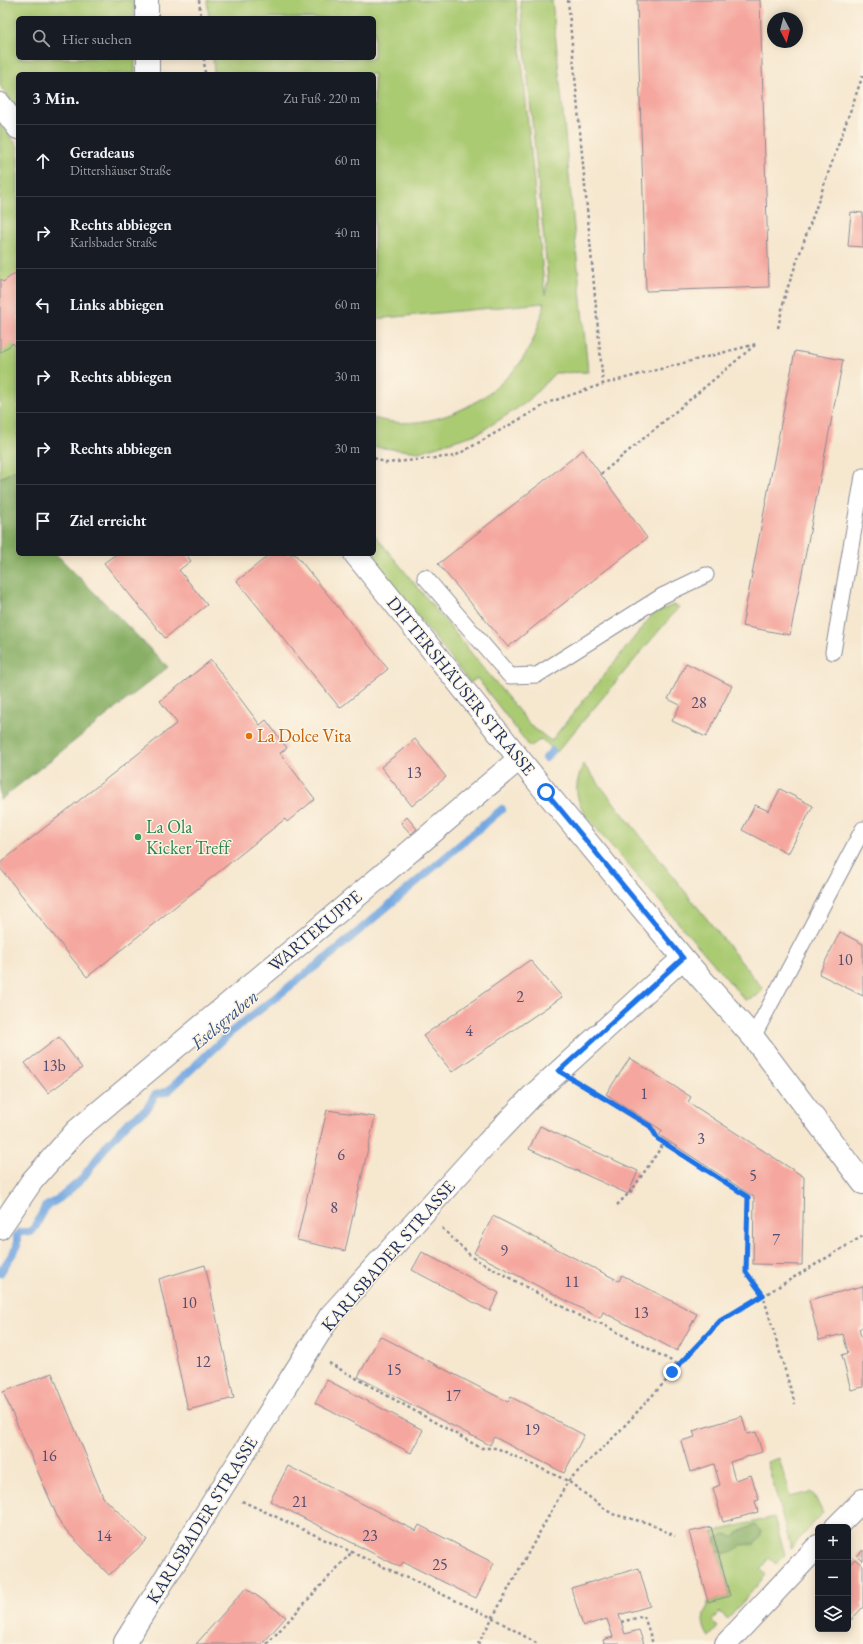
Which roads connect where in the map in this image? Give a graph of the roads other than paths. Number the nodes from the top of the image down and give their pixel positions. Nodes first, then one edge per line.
1 (147, 0) edge
2 (147, 16) edge
3 (148, 60) edge
4 (148, 72) edge
5 (0, 104) edge
6 (16, 125) edge
7 (863, 476) edge
8 (357, 556) edge
9 (706, 575) dead end
10 (425, 577) dead end
11 (833, 652) dead end
12 (519, 758) junction
13 (863, 829) edge
14 (683, 958) junction
15 (753, 1037) junction
16 (863, 1183) edge
17 (0, 1228) edge
18 (863, 1500) edge
19 (839, 1524) edge
20 (815, 1549) edge
21 (125, 1643) edge
22 (726, 1644) edge

1 - 2 street
3 - 4 street
5 - 6 street
7 - 11 lane
8 - 12 street, DITTERSHÄUSER STRASSE
9 - 10 lane
12 - 14 street, DITTERSHÄUSER STRASSE
12 - 17 street, WARTEKUPPE
13 - 15 lane
14 - 15 street, DITTERSHÄUSER STRASSE
14 - 21 street, KARLSBADER STRASSE
15 - 16 street, DITTERSHÄUSER STRASSE
18 - 19 street
20 - 22 street

